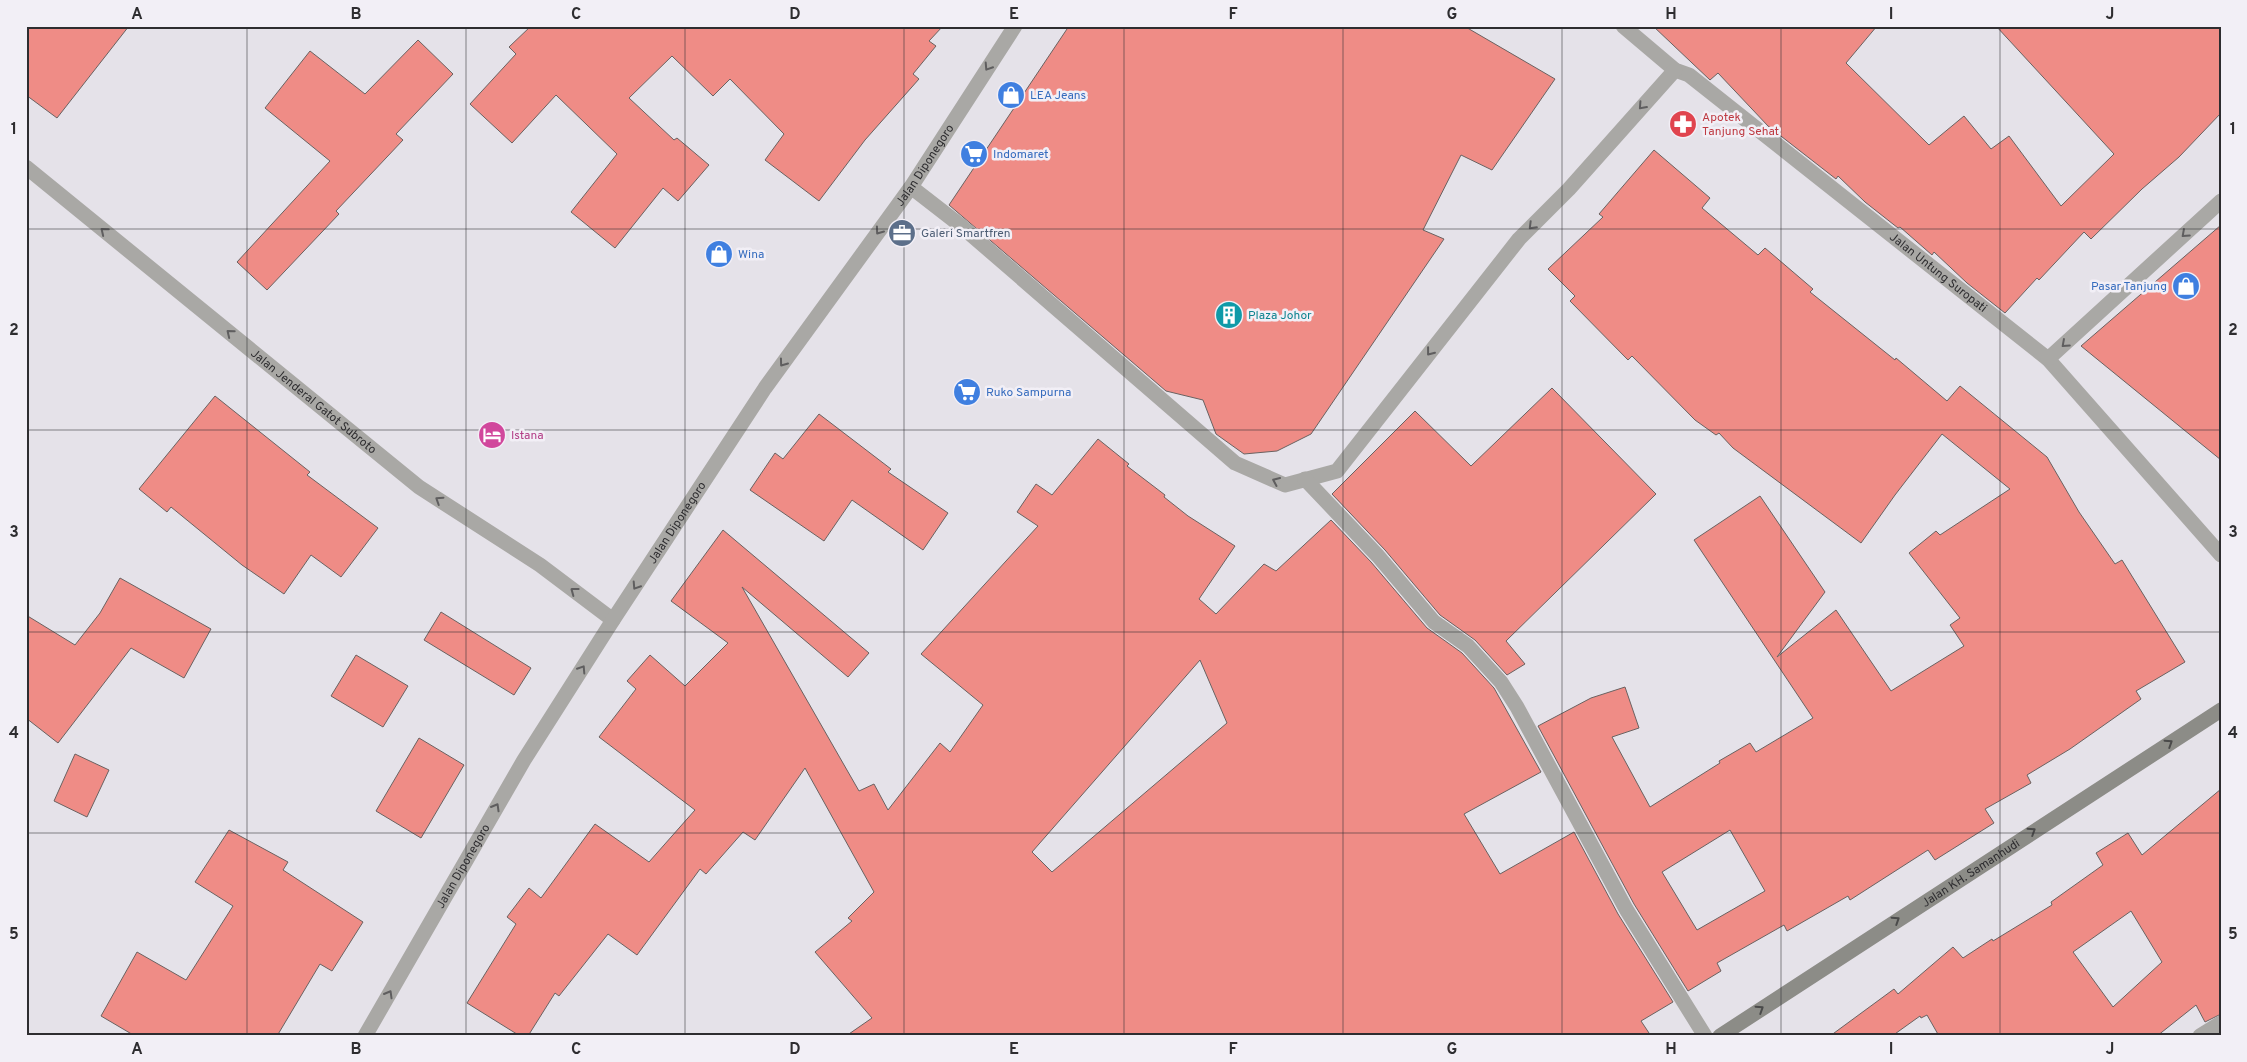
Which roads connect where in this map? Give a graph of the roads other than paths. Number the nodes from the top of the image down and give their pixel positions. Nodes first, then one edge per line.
1 (1015, 26) edge
2 (1623, 26) edge
3 (1675, 70) junction
4 (26, 168) edge
5 (911, 187) junction
6 (2221, 201) edge
7 (2048, 359) junction
8 (1305, 480) junction
9 (2221, 554) edge
10 (613, 620) junction
11 (2221, 710) edge
12 (2221, 1023) edge
13 (365, 1036) edge
14 (1705, 1036) edge
15 (1720, 1036) edge
16 (2200, 1036) edge

1 -> 5 street, Jalan Diponegoro
2 - 3 street, Jalan Untung Suropati
3 - 7 street, Jalan Untung Suropati
3 -> 8 street
10 -> 4 street, Jalan Jenderal Gatot Subroto
8 -> 5 street
5 -> 10 street, Jalan Diponegoro
6 -> 7 street
7 - 9 street, Jalan Untung Suropati
8 - 14 street
13 -> 10 street, Jalan Diponegoro
15 -> 11 main road, Jalan KH. Samanhudi
12 - 16 street

